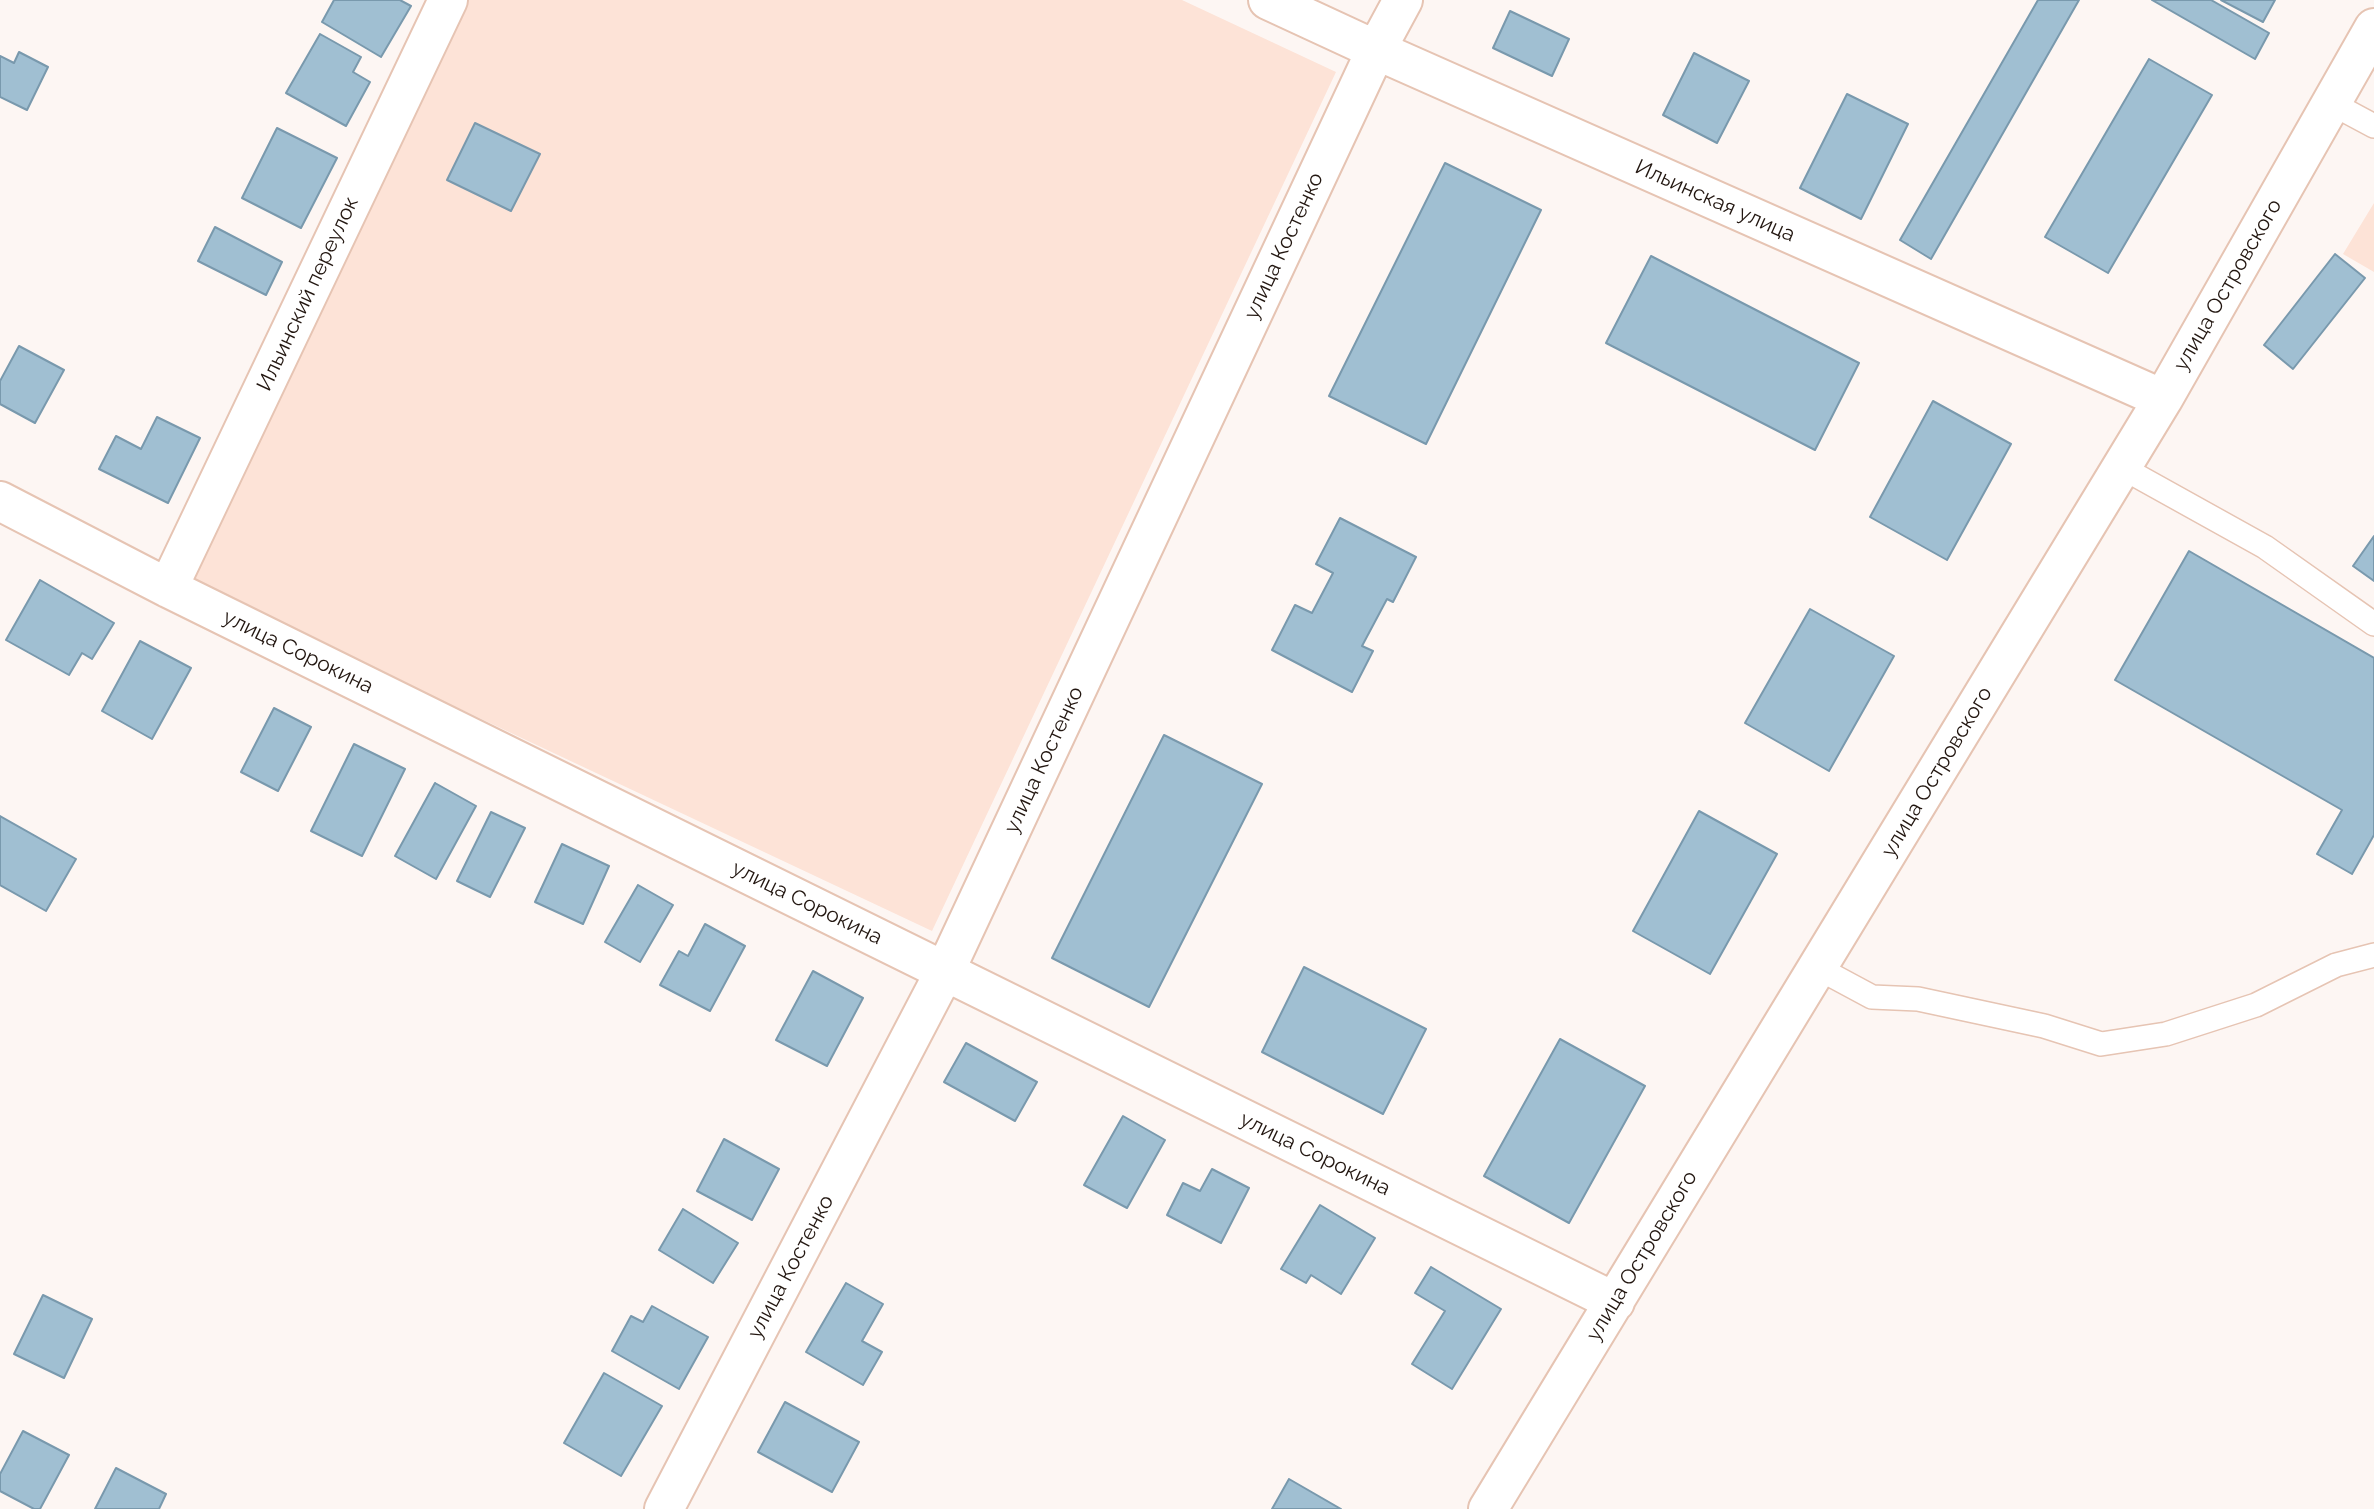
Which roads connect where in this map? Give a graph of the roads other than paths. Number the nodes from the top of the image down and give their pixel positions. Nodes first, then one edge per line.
1 (448, 0) edge
2 (1268, 0) edge
3 (1403, 0) edge
4 (2374, 28) edge
5 (1376, 50) junction
6 (2331, 103) junction
7 (2374, 126) edge
8 (2163, 399) junction
9 (2122, 467) junction
10 (0, 501) edge
11 (168, 588) junction
12 (2374, 624) edge
13 (2374, 955) edge
14 (1818, 968) junction
15 (945, 971) junction
16 (1615, 1302) junction
17 (664, 1509) edge
18 (1488, 1509) edge

1 - 11 street, Ильинский переулок
2 - 5 street, Ильинская улица
3 - 5 street, улица Костенко
4 - 6 street, улица Островского
5 - 8 street, Ильинская улица
5 - 15 street, улица Костенко
6 - 7 lane
6 - 8 street, улица Островского
8 - 9 street, улица Островского
9 - 12 lane
9 - 14 street, улица Островского
10 - 11 street, улица Сорокина
11 - 15 street, улица Сорокина
13 - 14 lane
14 - 16 street, улица Островского
15 - 16 street, улица Сорокина
15 - 17 street, улица Костенко
16 - 18 street, улица Островского

